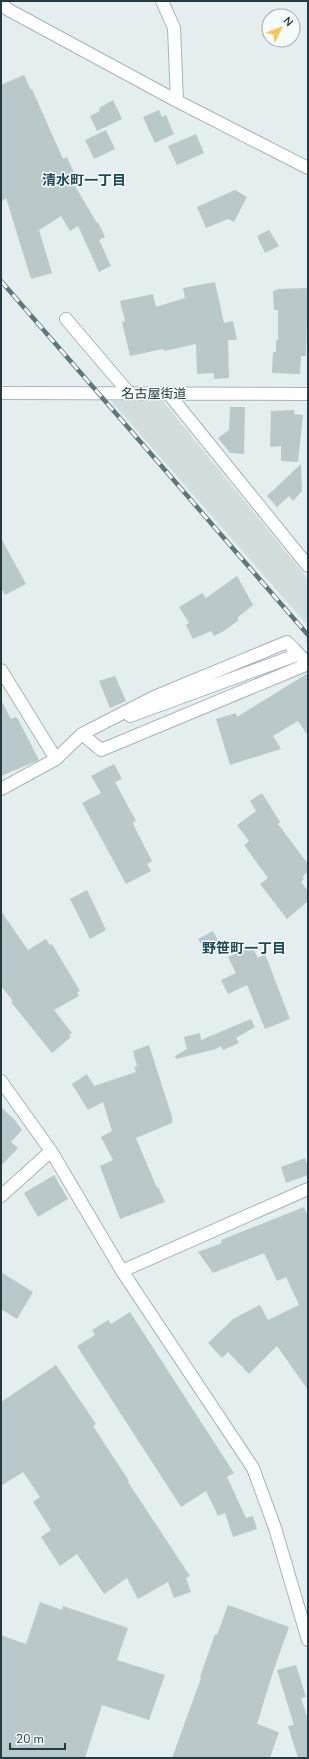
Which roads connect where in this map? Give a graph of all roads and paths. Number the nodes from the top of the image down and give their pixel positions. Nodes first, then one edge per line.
1 (162, 1) edge
2 (1, 3) edge
3 (177, 101) junction
4 (308, 168) edge
5 (66, 319) dead end
6 (1, 392) edge
7 (129, 393) junction
8 (168, 393) junction
9 (308, 394) edge
10 (308, 566) edge
11 (294, 656) tunnel mouth
12 (1, 670) edge
13 (82, 734) junction
14 (56, 759) junction
15 (1, 789) edge
16 (1, 1081) edge
17 (51, 1151) junction
18 (308, 1189) edge
19 (1, 1196) edge
20 (122, 1271) junction
21 (308, 1640) edge

1 - 3 street
2 - 3 street
3 - 4 street
5 - 7 street
6 - 7 street, 名古屋街道
7 - 8 street, 名古屋街道
8 - 9 street, 名古屋街道
8 - 10 street
11 - 13 street
12 - 14 street
13 - 13 street
13 - 14 street
14 - 15 street
16 - 17 street
17 - 19 street
17 - 20 street
18 - 20 street
20 - 21 street

